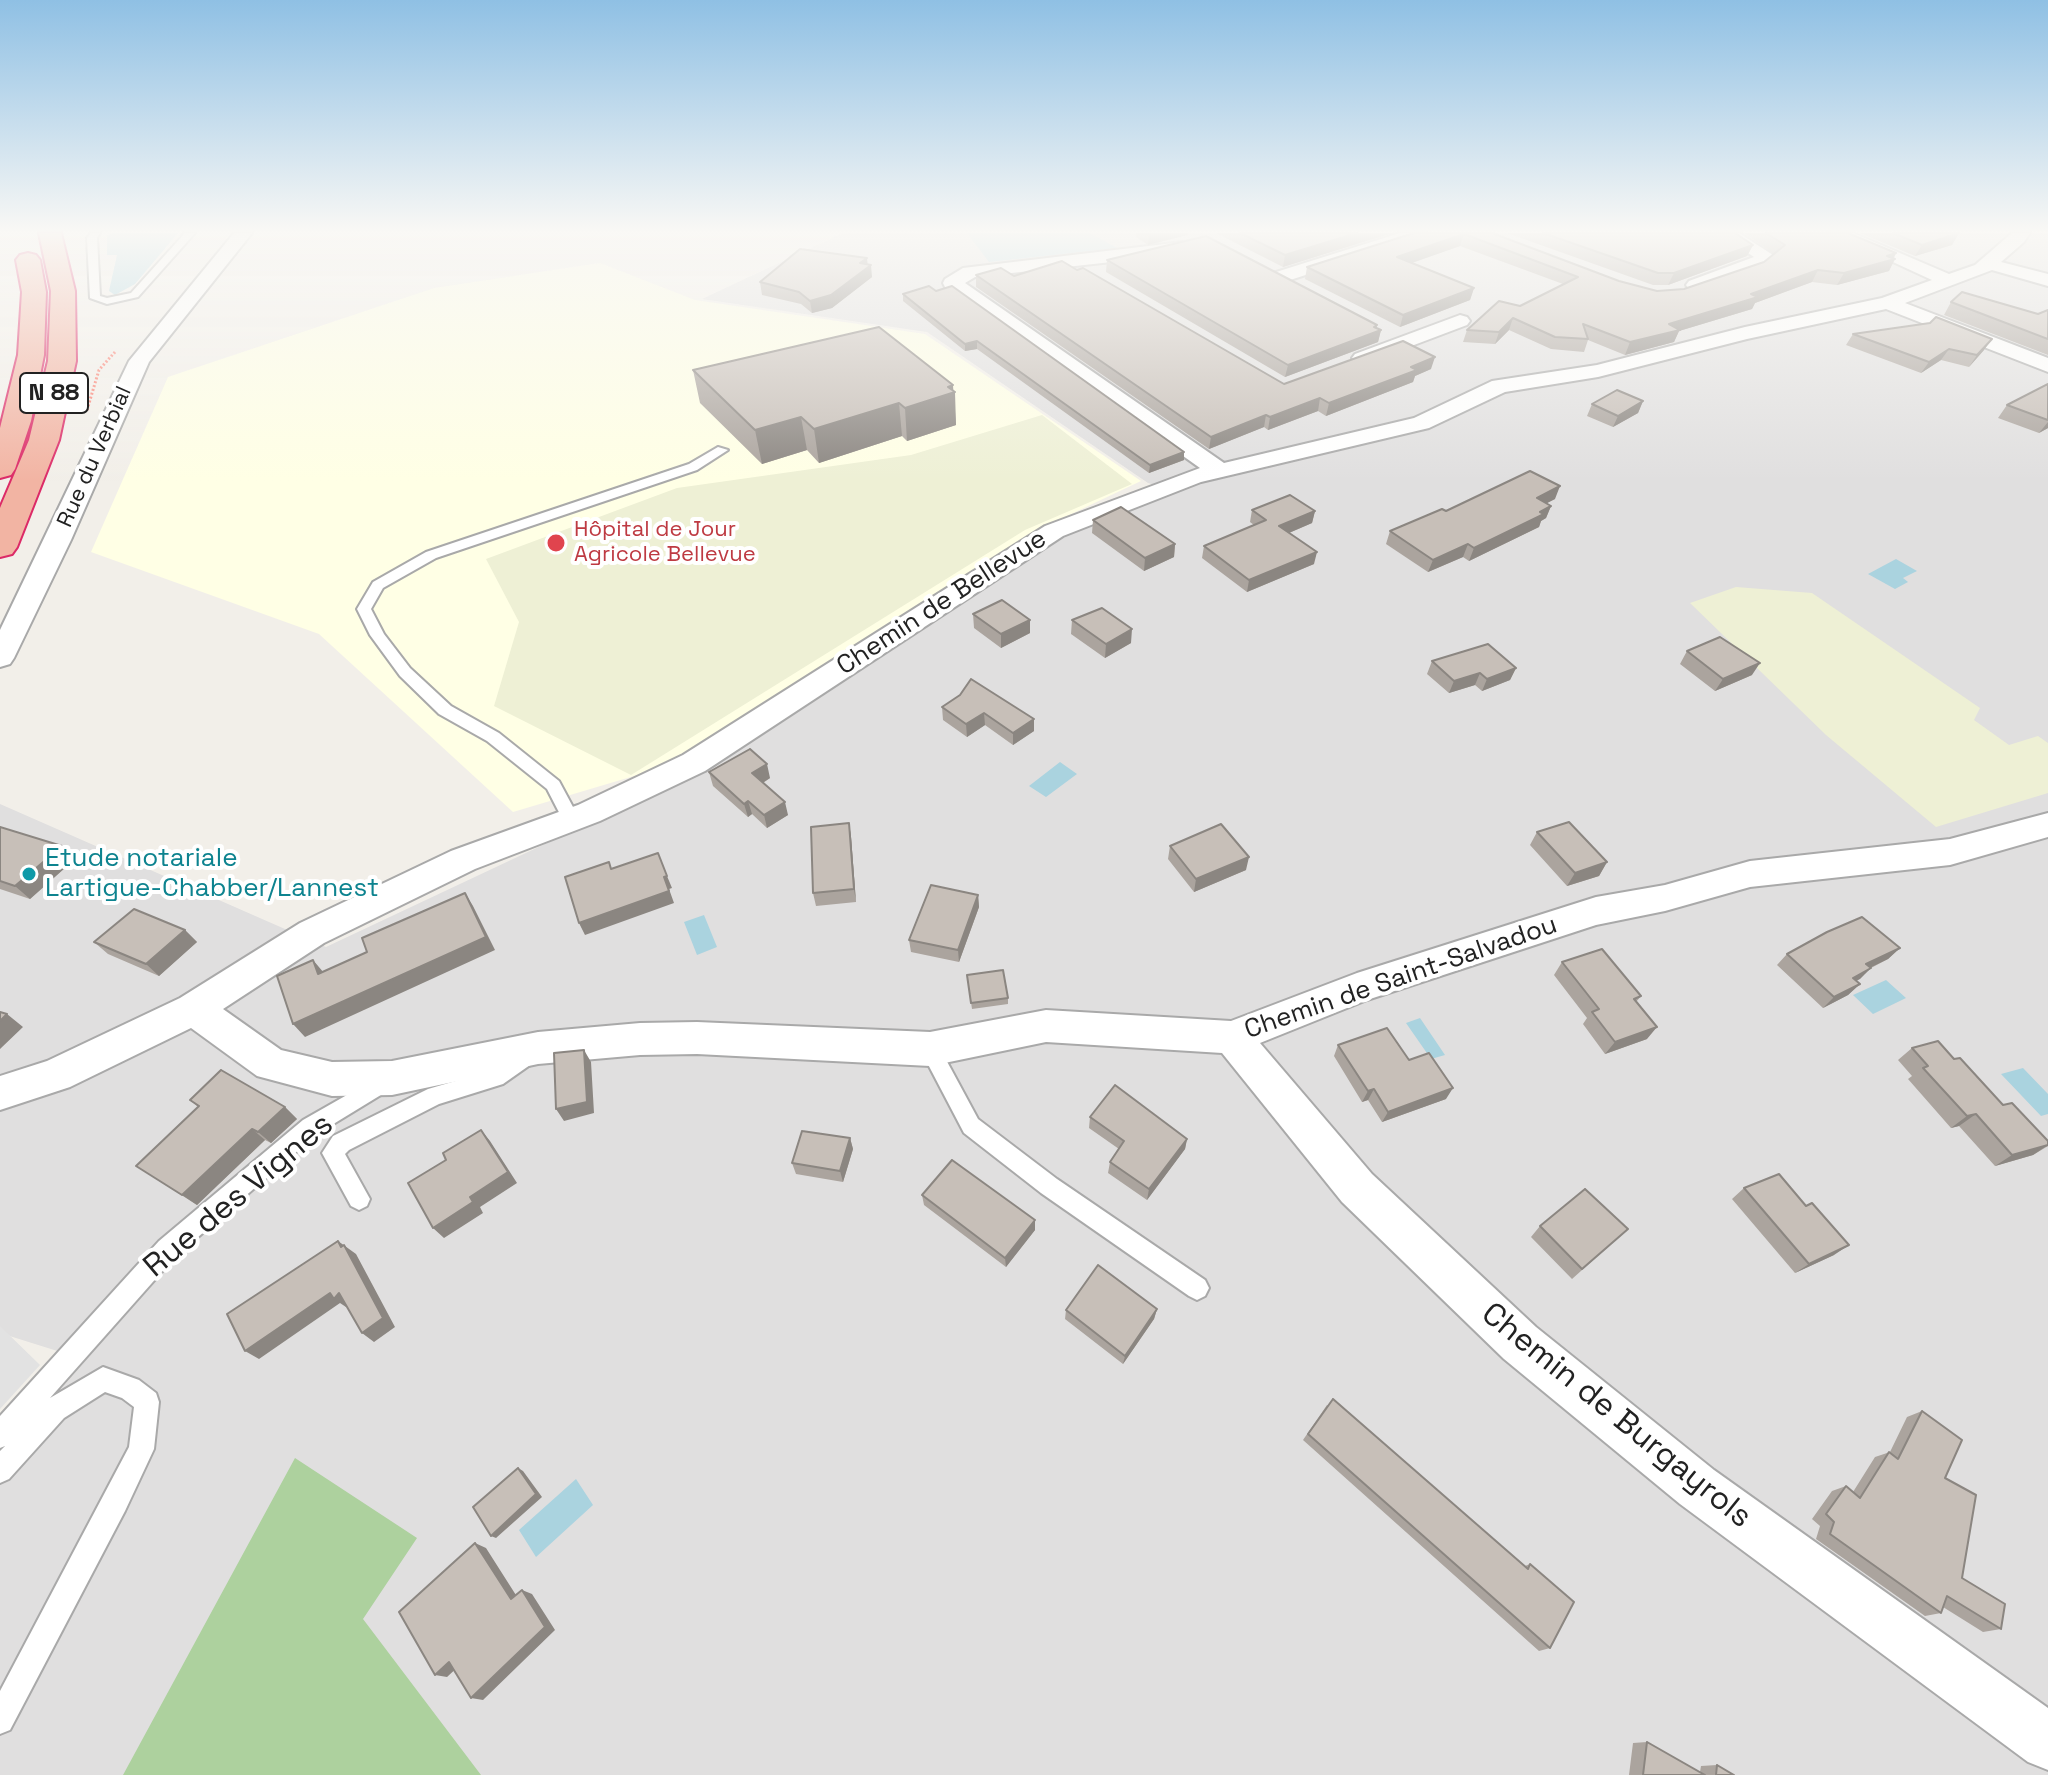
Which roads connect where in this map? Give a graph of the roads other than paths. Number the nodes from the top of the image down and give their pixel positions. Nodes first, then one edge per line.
1 (33, 316) edge
2 (63, 316) edge
3 (176, 316) edge
4 (999, 316) edge
5 (1826, 316) edge
6 (1922, 316) edge
7 (1460, 321) dead end
8 (1379, 328) edge
9 (1406, 342) junction
10 (2048, 366) edge
11 (1337, 367) edge
12 (722, 450) dead end
13 (0, 469) edge
14 (1220, 471) junction
15 (0, 547) edge
16 (0, 658) edge
17 (571, 820) junction
18 (2048, 825) edge
19 (193, 1009) junction
20 (1232, 1037) junction
21 (538, 1048) junction
22 (930, 1049) junction
23 (392, 1078) junction
24 (0, 1093) edge
25 (359, 1199) dead end
26 (1197, 1288) dead end
27 (0, 1435) edge
28 (0, 1470) edge
29 (0, 1720) edge
30 (2048, 1742) edge

1 - 13 highway, N 88
2 - 15 highway, N 88
3 - 16 street, Rue du Verbial
4 - 14 street
5 - 14 street, Chemin de Bellevue
6 - 10 street
7 - 9 street
8 - 9 street
9 - 11 street
12 - 17 lane
14 - 17 street, Chemin de Bellevue
17 - 19 street, Chemin de Bellevue
18 - 20 street, Chemin de Saint-Salvadou
19 - 23 street, Chemin de Saint-Salvadou
19 - 24 street, Chemin de Bellevue
20 - 22 street, Chemin de Saint-Salvadou
20 - 30 street, Chemin de Burgayrols
21 - 22 street, Chemin de Saint-Salvadou
21 - 23 street, Chemin de Saint-Salvadou
21 - 25 lane
22 - 26 lane
23 - 27 lane, Rue des Vignes
28 - 29 lane

